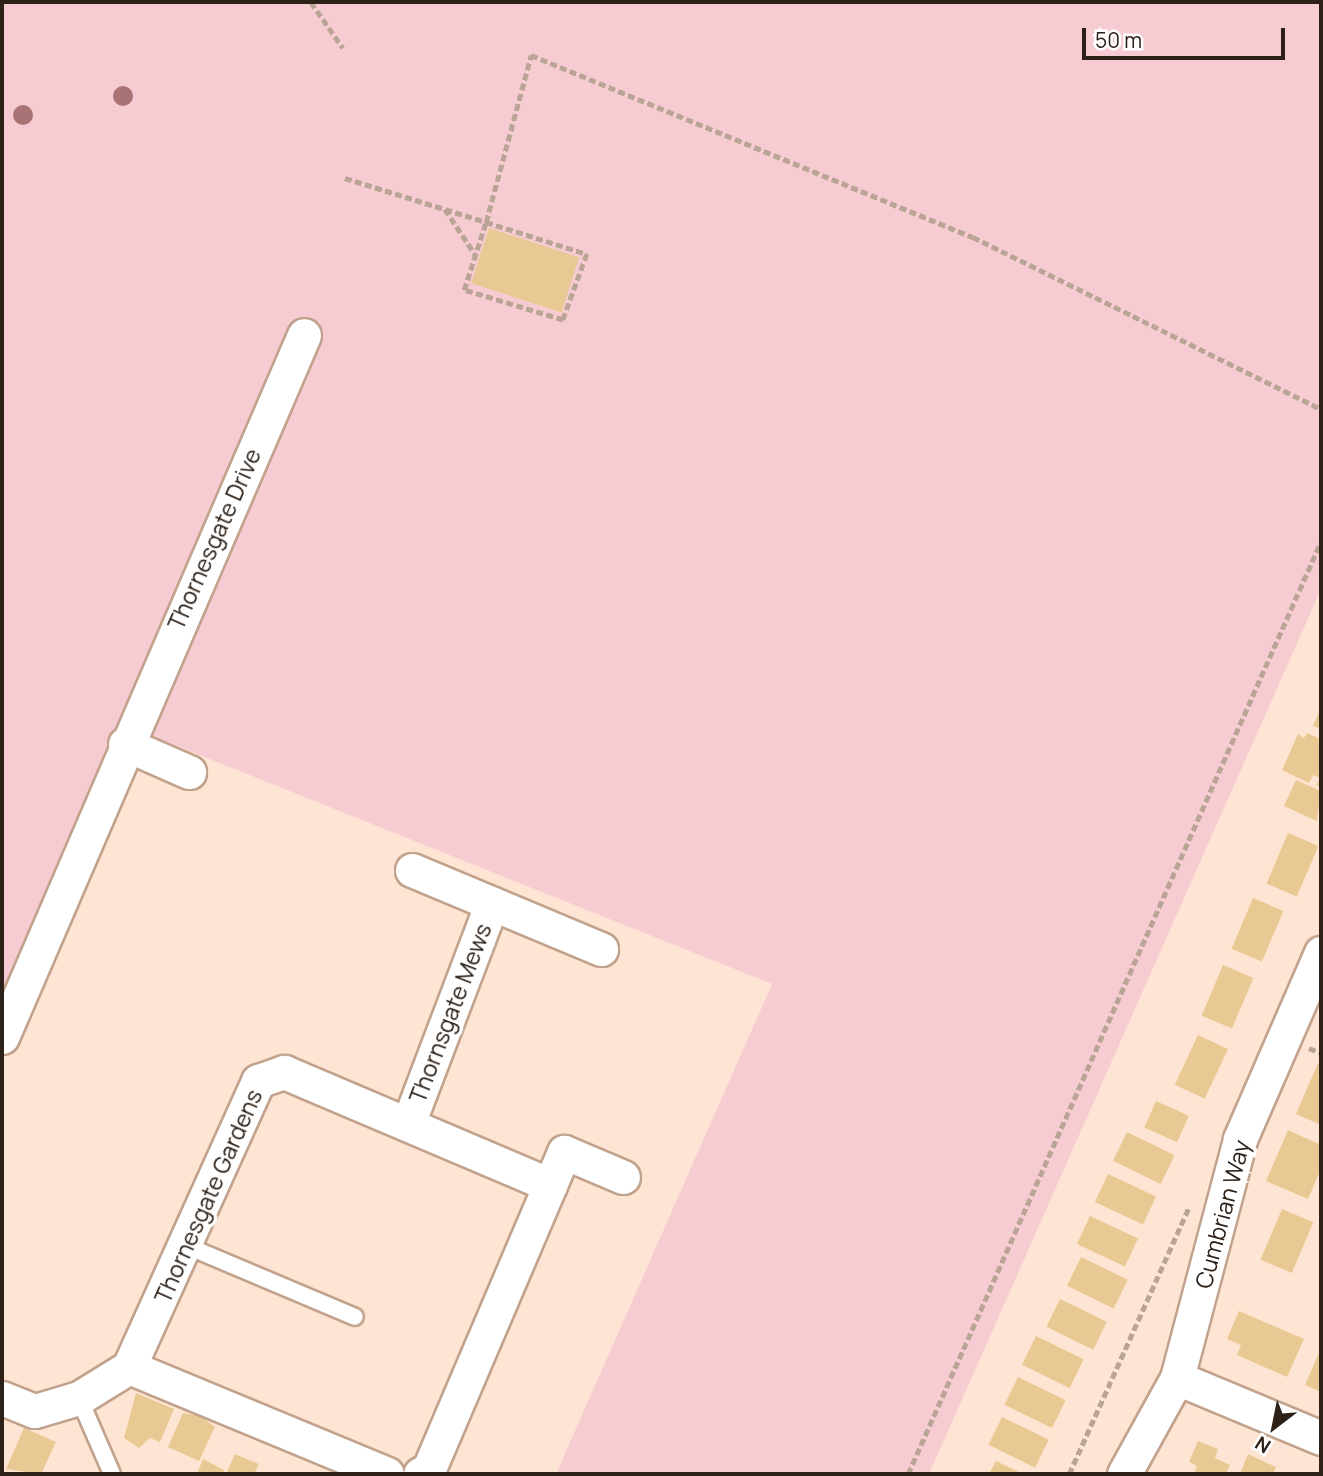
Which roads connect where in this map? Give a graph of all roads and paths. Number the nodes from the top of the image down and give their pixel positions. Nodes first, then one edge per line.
1 (311, 2) edge
2 (343, 48) dead end
3 (345, 177) dead end
4 (444, 208) junction
5 (486, 222) junction
6 (476, 255) junction
7 (304, 335) dead end
8 (1321, 409) edge
9 (1321, 541) edge
10 (125, 744) junction
11 (189, 772) dead end
12 (412, 870) dead end
13 (492, 903) junction
14 (601, 949) dead end
15 (1321, 953) edge
16 (2, 1037) edge
17 (408, 1124) junction
18 (623, 1177) dead end
19 (550, 1185) junction
20 (1194, 1195) dead end
21 (187, 1246) junction
22 (355, 1317) dead end
23 (129, 1367) junction
24 (1177, 1378) junction
25 (2, 1398) edge
26 (79, 1398) junction
27 (1321, 1438) edge
28 (112, 1474) edge
29 (387, 1474) edge
30 (420, 1474) edge
31 (908, 1474) edge
32 (1069, 1474) edge
33 (1124, 1474) edge

1 - 2 path
3 - 4 path
4 - 5 path
4 - 6 path
5 - 6 path
5 - 6 path
5 - 8 path
7 - 10 street, Thornesgate Drive
9 - 31 path
10 - 11 street
10 - 16 street, Thornesgate Drive
12 - 13 street, Thornsgate Mews
13 - 14 street, Thornsgate Mews
13 - 17 street, Thornsgate Mews
15 - 24 street, Cumbrian Way
17 - 19 street, Thornesgate Gardens
17 - 21 street, Thornesgate Gardens
18 - 19 street
19 - 30 street
20 - 32 path
21 - 22 lane
21 - 23 street, Thornesgate Gardens
23 - 26 street
23 - 29 street
24 - 27 street
24 - 33 street, Cumbrian Way
25 - 26 street
26 - 28 lane

